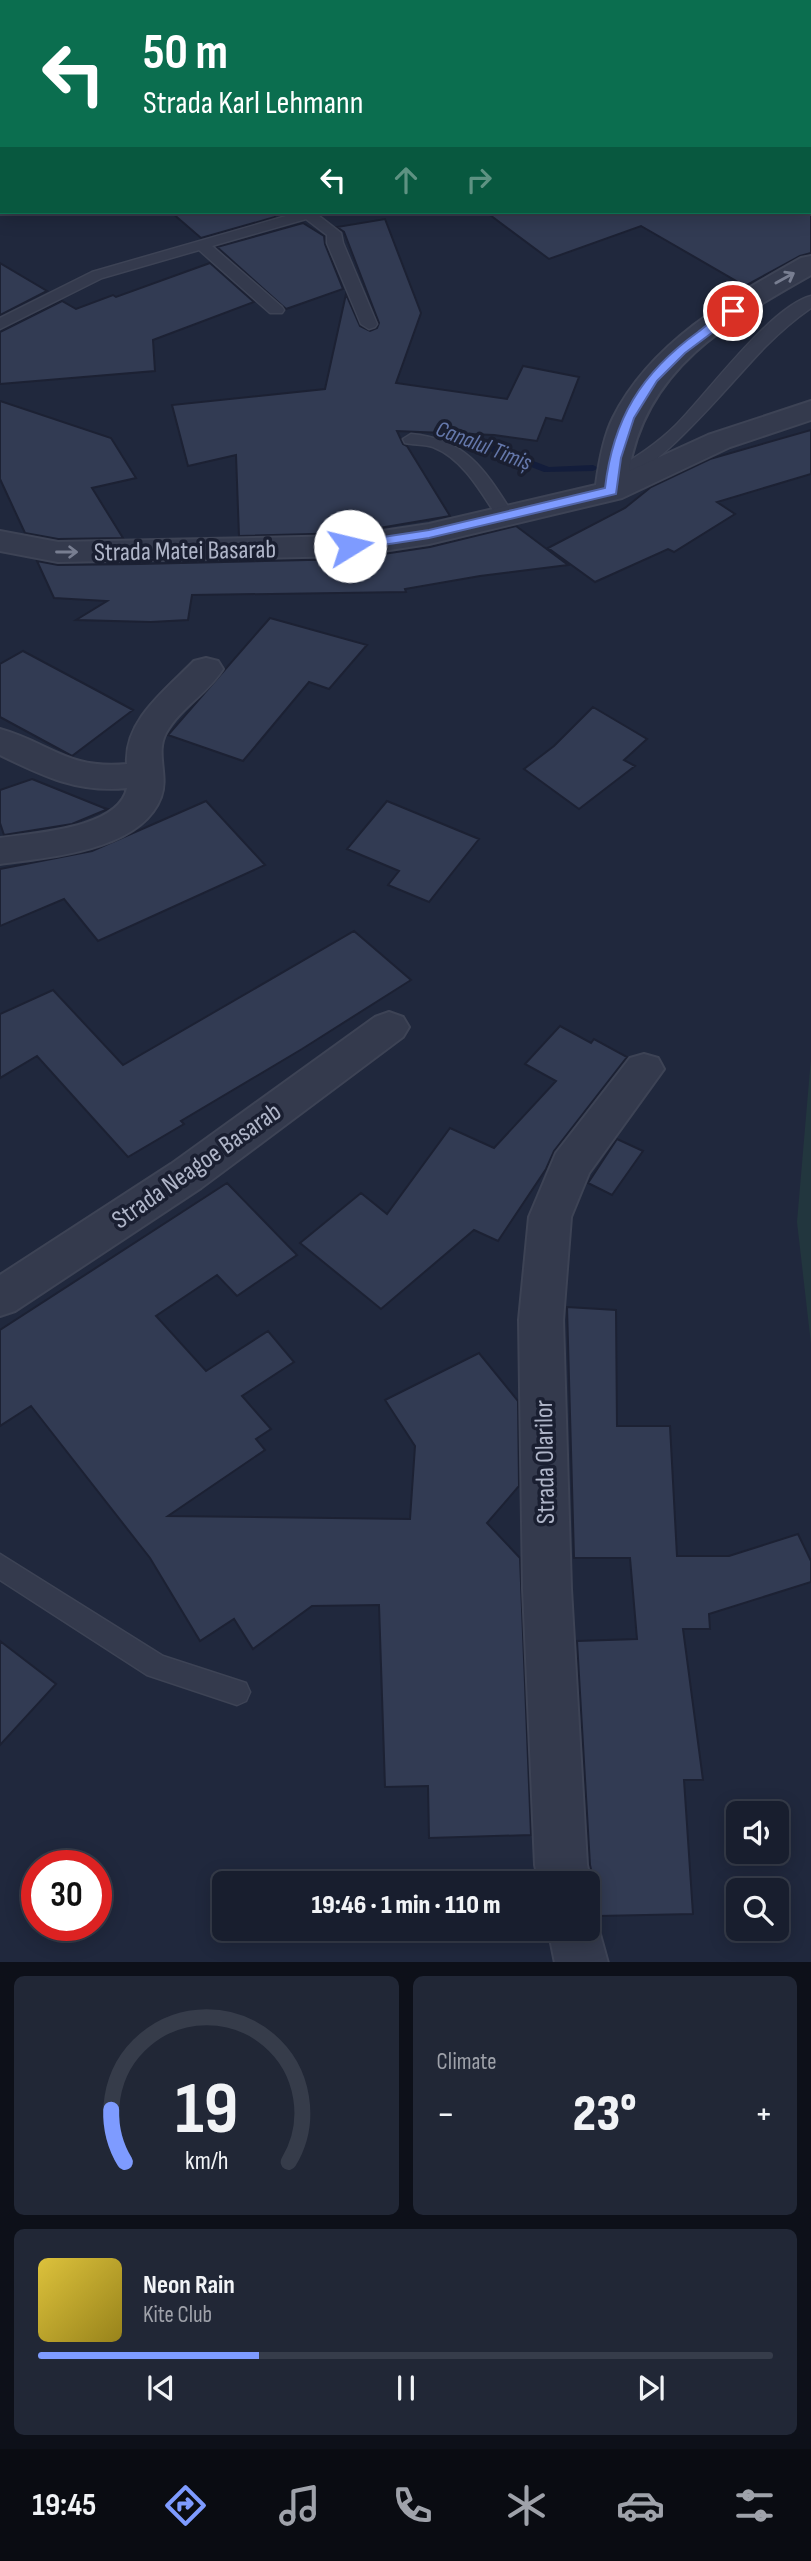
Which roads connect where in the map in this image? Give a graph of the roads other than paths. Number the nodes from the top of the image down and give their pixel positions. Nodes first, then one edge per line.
1 (203, 246) junction
2 (811, 264) edge
3 (811, 301) edge
4 (276, 310) dead end
5 (0, 324) edge
6 (369, 324) dead end
7 (811, 410) edge
8 (411, 439) dead end
9 (612, 485) junction
10 (506, 517) junction
11 (0, 541) edge
12 (206, 669) dead end
13 (0, 741) edge
14 (145, 774) junction
15 (0, 851) edge
16 (389, 1027) dead end
17 (644, 1069) dead end
18 (0, 1297) edge
19 (0, 1566) edge
20 (237, 1692) dead end
21 (562, 1871) edge
22 (577, 1941) edge
23 (582, 1962) edge

1 - 4 lane
1 - 5 lane
1 - 6 lane
9 -> 2 street
3 - 9 lane
7 - 9 street, Strada Matei Basarab
8 - 10 lane
9 - 10 street, Strada Matei Basarab
11 -> 10 street, Strada Matei Basarab
12 - 14 street
13 - 14 street
14 - 15 street
16 - 18 street, Strada Neagoe Basarab
17 - 21 street, Strada Olarilor
19 - 20 lane
22 - 23 street

